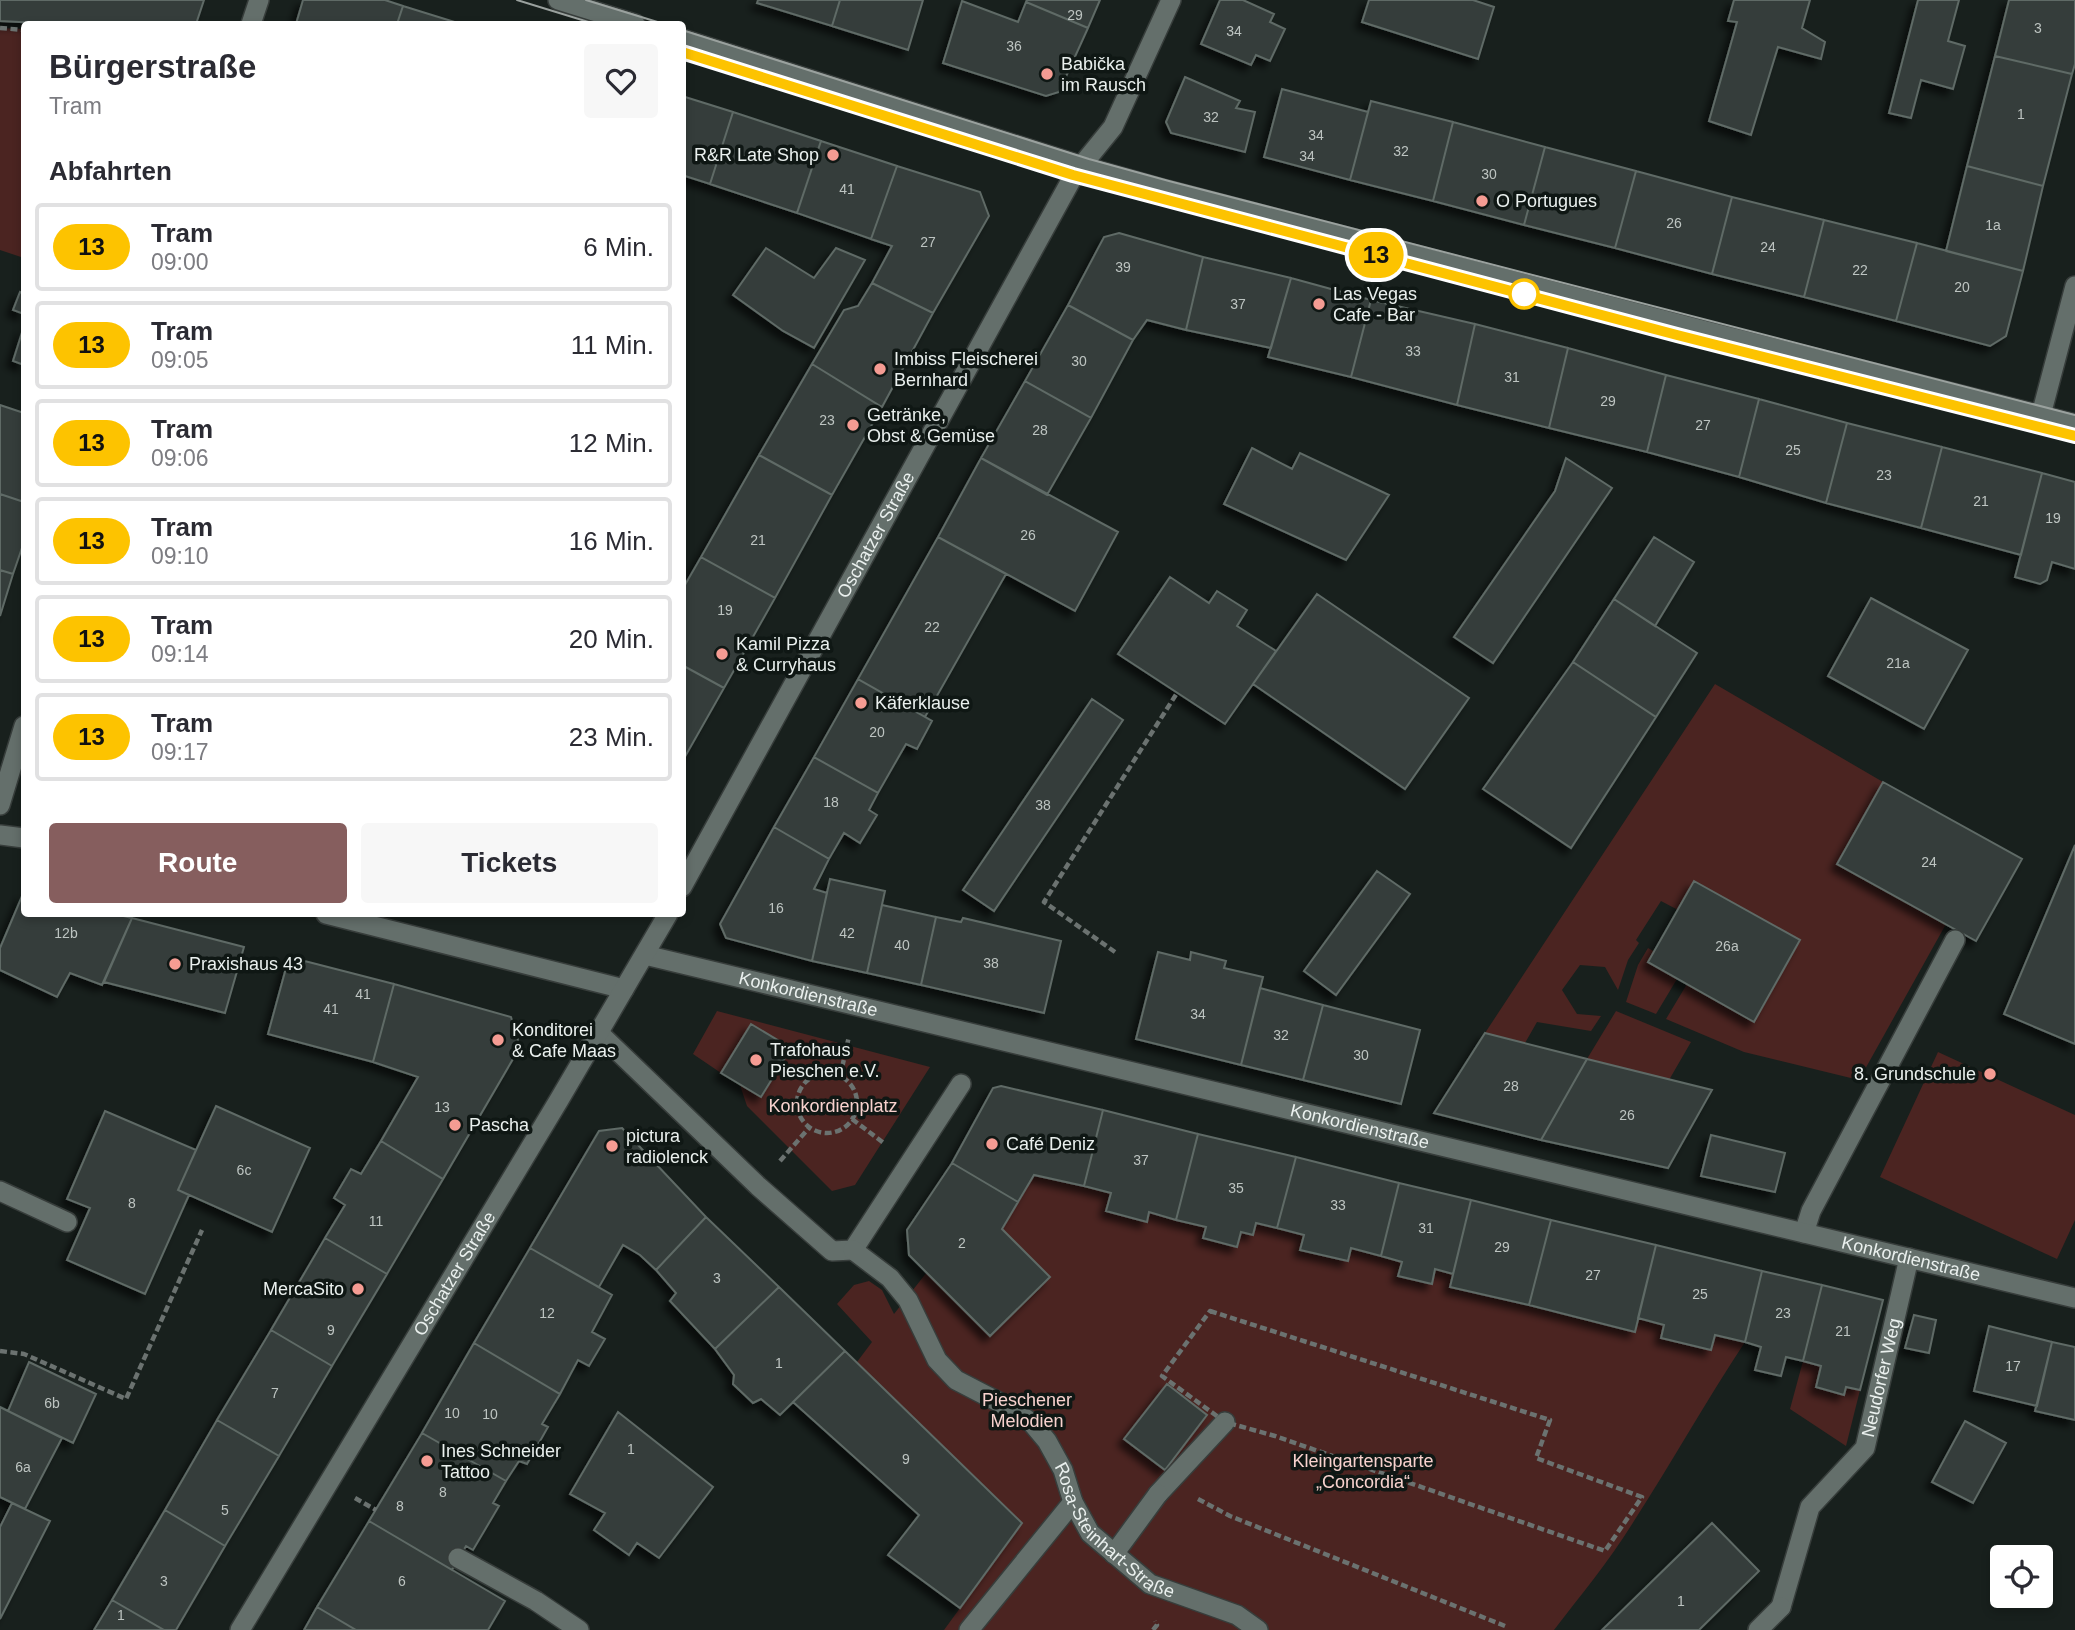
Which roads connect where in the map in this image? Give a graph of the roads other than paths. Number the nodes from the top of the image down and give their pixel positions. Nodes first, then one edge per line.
1 (258, 0) edge
2 (558, 0) edge
3 (1171, 0) edge
4 (252, 21) edge
5 (625, 21) edge
6 (686, 40) edge
7 (1082, 166) junction
8 (2075, 286) edge
9 (2041, 415) junction
10 (2075, 424) edge
11 (21, 736) edge
12 (0, 805) edge
13 (0, 835) edge
14 (21, 838) edge
15 (686, 880) edge
16 (338, 917) edge
17 (666, 917) edge
18 (1955, 940) dead end
19 (645, 955) junction
20 (624, 989) junction
21 (599, 1033) junction
22 (961, 1084) dead end
23 (0, 1191) edge
24 (67, 1222) dead end
25 (1804, 1233) junction
26 (853, 1250) junction
27 (1909, 1258) junction
28 (2075, 1298) edge
29 (1225, 1422) road end
30 (1073, 1502) junction
31 (1114, 1554) junction
32 (458, 1558) dead end
33 (240, 1630) edge
34 (579, 1630) edge
35 (969, 1630) edge
36 (1258, 1630) edge
37 (1758, 1630) edge

1 - 4 street
2 - 5 street
3 - 7 street, Oschatzer Straße
6 - 7 street
7 - 9 street
7 - 15 street, Oschatzer Straße
8 - 9 street
9 - 10 street
11 - 12 street
13 - 14 street
16 - 20 street
17 - 19 street, Oschatzer Straße
18 - 25 street
19 - 20 street, Oschatzer Straße
19 - 25 street, Konkordienstraße
20 - 21 street, Oschatzer Straße
21 - 26 street
21 - 33 street, Oschatzer Straße
22 - 26 street
23 - 24 street
25 - 27 street, Konkordienstraße
26 - 30 street, Rosa-Steinhart-Straße
27 - 28 street, Konkordienstraße
27 - 37 street, Neudorfer Weg
29 - 31 street
30 - 31 street, Rosa-Steinhart-Straße
30 - 35 street
31 - 36 street, Rosa-Steinhart-Straße
32 - 34 street

